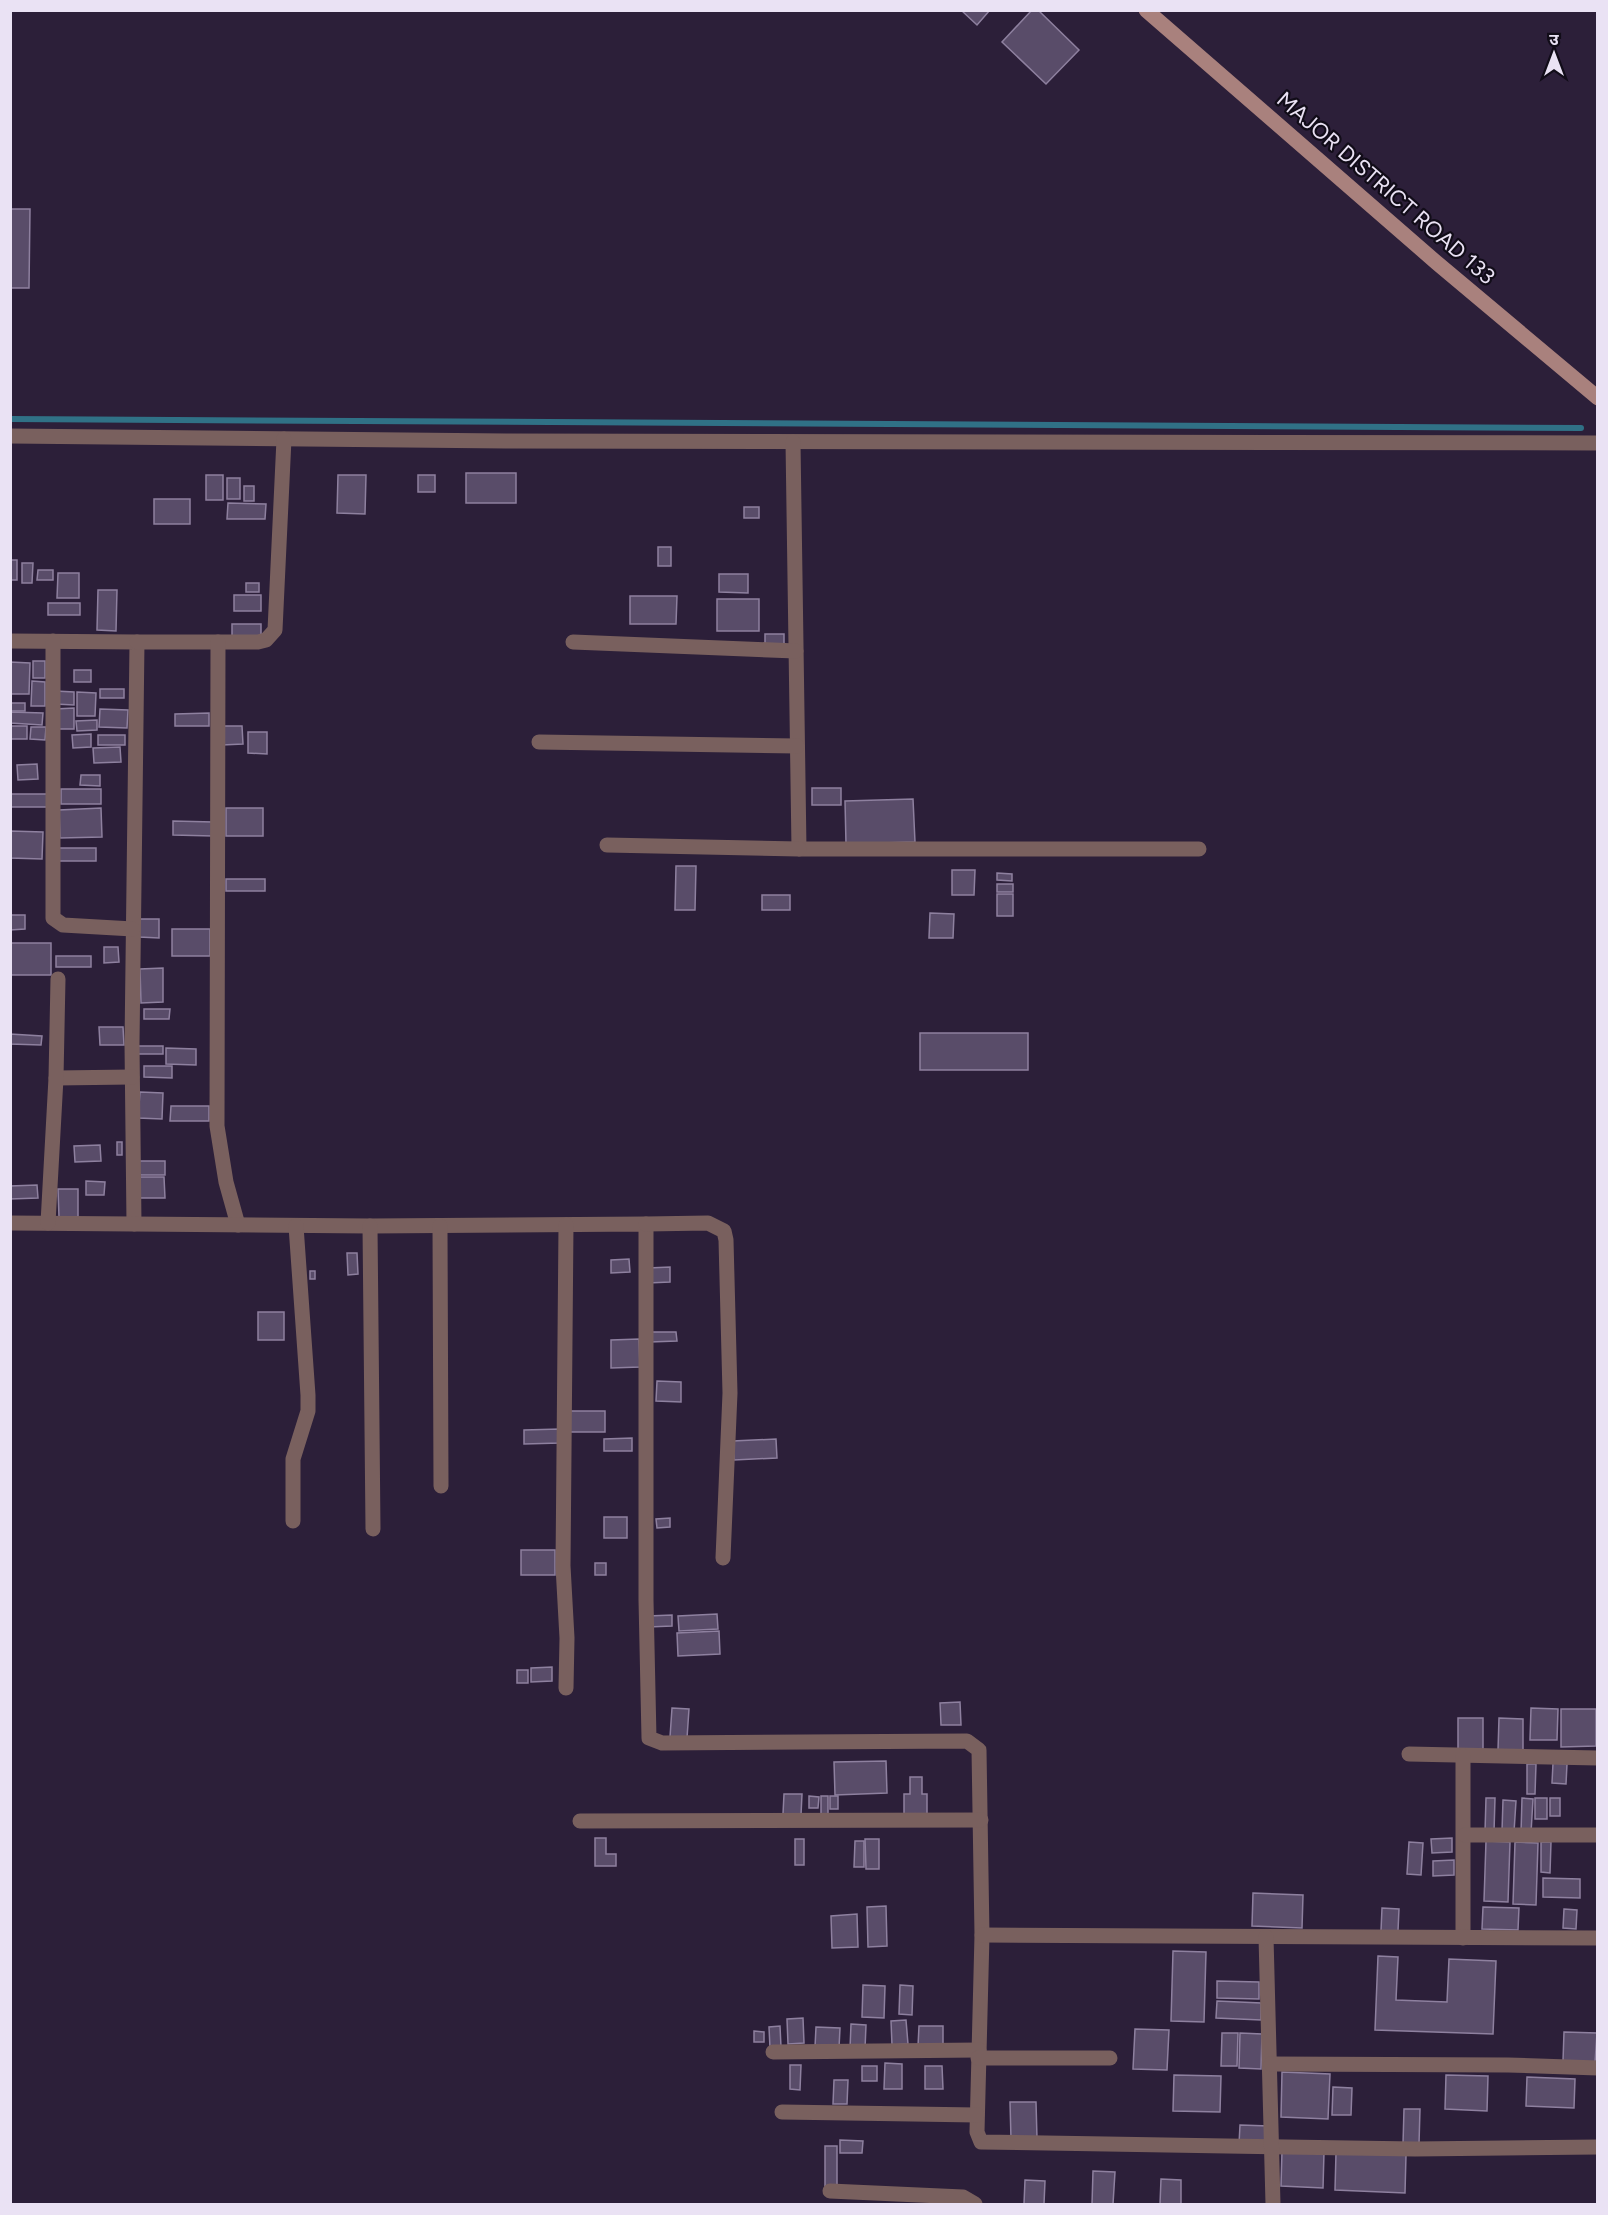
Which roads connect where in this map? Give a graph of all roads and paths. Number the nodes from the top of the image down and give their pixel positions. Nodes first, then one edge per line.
1 (1146, 10) edge
2 (1598, 398) edge
3 (10, 436) edge
4 (284, 439) junction
5 (793, 442) junction
6 (1598, 443) edge
7 (10, 640) edge
8 (53, 641) junction
9 (137, 642) junction
10 (218, 642) junction
11 (573, 642) dead end
12 (796, 651) junction
13 (539, 742) dead end
14 (797, 746) junction
15 (607, 845) dead end
16 (799, 849) junction
17 (1199, 849) dead end
18 (133, 929) junction
19 (58, 979) dead end
20 (132, 1077) junction
21 (56, 1078) junction
22 (10, 1223) edge
23 (48, 1223) junction
24 (134, 1224) junction
25 (646, 1224) junction
26 (238, 1225) junction
27 (566, 1225) junction
28 (296, 1226) junction
29 (370, 1226) junction
30 (440, 1226) junction
31 (441, 1486) dead end
32 (293, 1521) dead end
33 (373, 1529) dead end
34 (723, 1558) dead end
35 (566, 1688) dead end
36 (1409, 1754) dead end
37 (1463, 1756) junction
38 (1598, 1758) edge
39 (981, 1820) junction
40 (580, 1821) dead end
41 (1465, 1835) junction
42 (1598, 1835) edge
43 (982, 1935) junction
44 (1266, 1937) junction
45 (1463, 1938) junction
46 (1598, 1938) edge
47 (773, 2052) dead end
48 (979, 2054) junction
49 (1110, 2058) dead end
50 (1271, 2064) junction
51 (1598, 2068) edge
52 (782, 2112) dead end
53 (977, 2115) junction
54 (1272, 2146) junction
55 (1598, 2147) edge
56 (830, 2191) dead end
57 (975, 2205) edge
58 (1273, 2205) edge

1 - 2 main road, MAJOR DISTRICT ROAD 133
3 - 4 street
4 - 5 street
4 - 10 street
5 - 6 street
5 - 12 street
7 - 8 street
8 - 9 street
8 - 18 street
9 - 10 street
9 - 18 street
10 - 26 street
11 - 12 street
12 - 14 street
13 - 14 street
14 - 16 street
15 - 16 street
16 - 17 street
18 - 20 street
19 - 21 street
20 - 21 street
20 - 24 street
21 - 23 street
22 - 23 street
23 - 24 street
24 - 26 street
25 - 27 street
25 - 34 street
25 - 39 street
26 - 28 street
27 - 30 street
27 - 35 street
28 - 29 street
28 - 32 street
29 - 30 street
29 - 33 street
30 - 31 street
36 - 37 street
37 - 38 street
37 - 41 street
39 - 40 street
39 - 43 street
41 - 42 street
41 - 45 street
43 - 44 street
43 - 48 street
44 - 45 street
44 - 50 street
45 - 46 street
47 - 48 street
48 - 49 street
48 - 53 street
50 - 51 street
50 - 54 street
52 - 53 street
53 - 54 street
54 - 55 street
54 - 58 street
56 - 57 street

